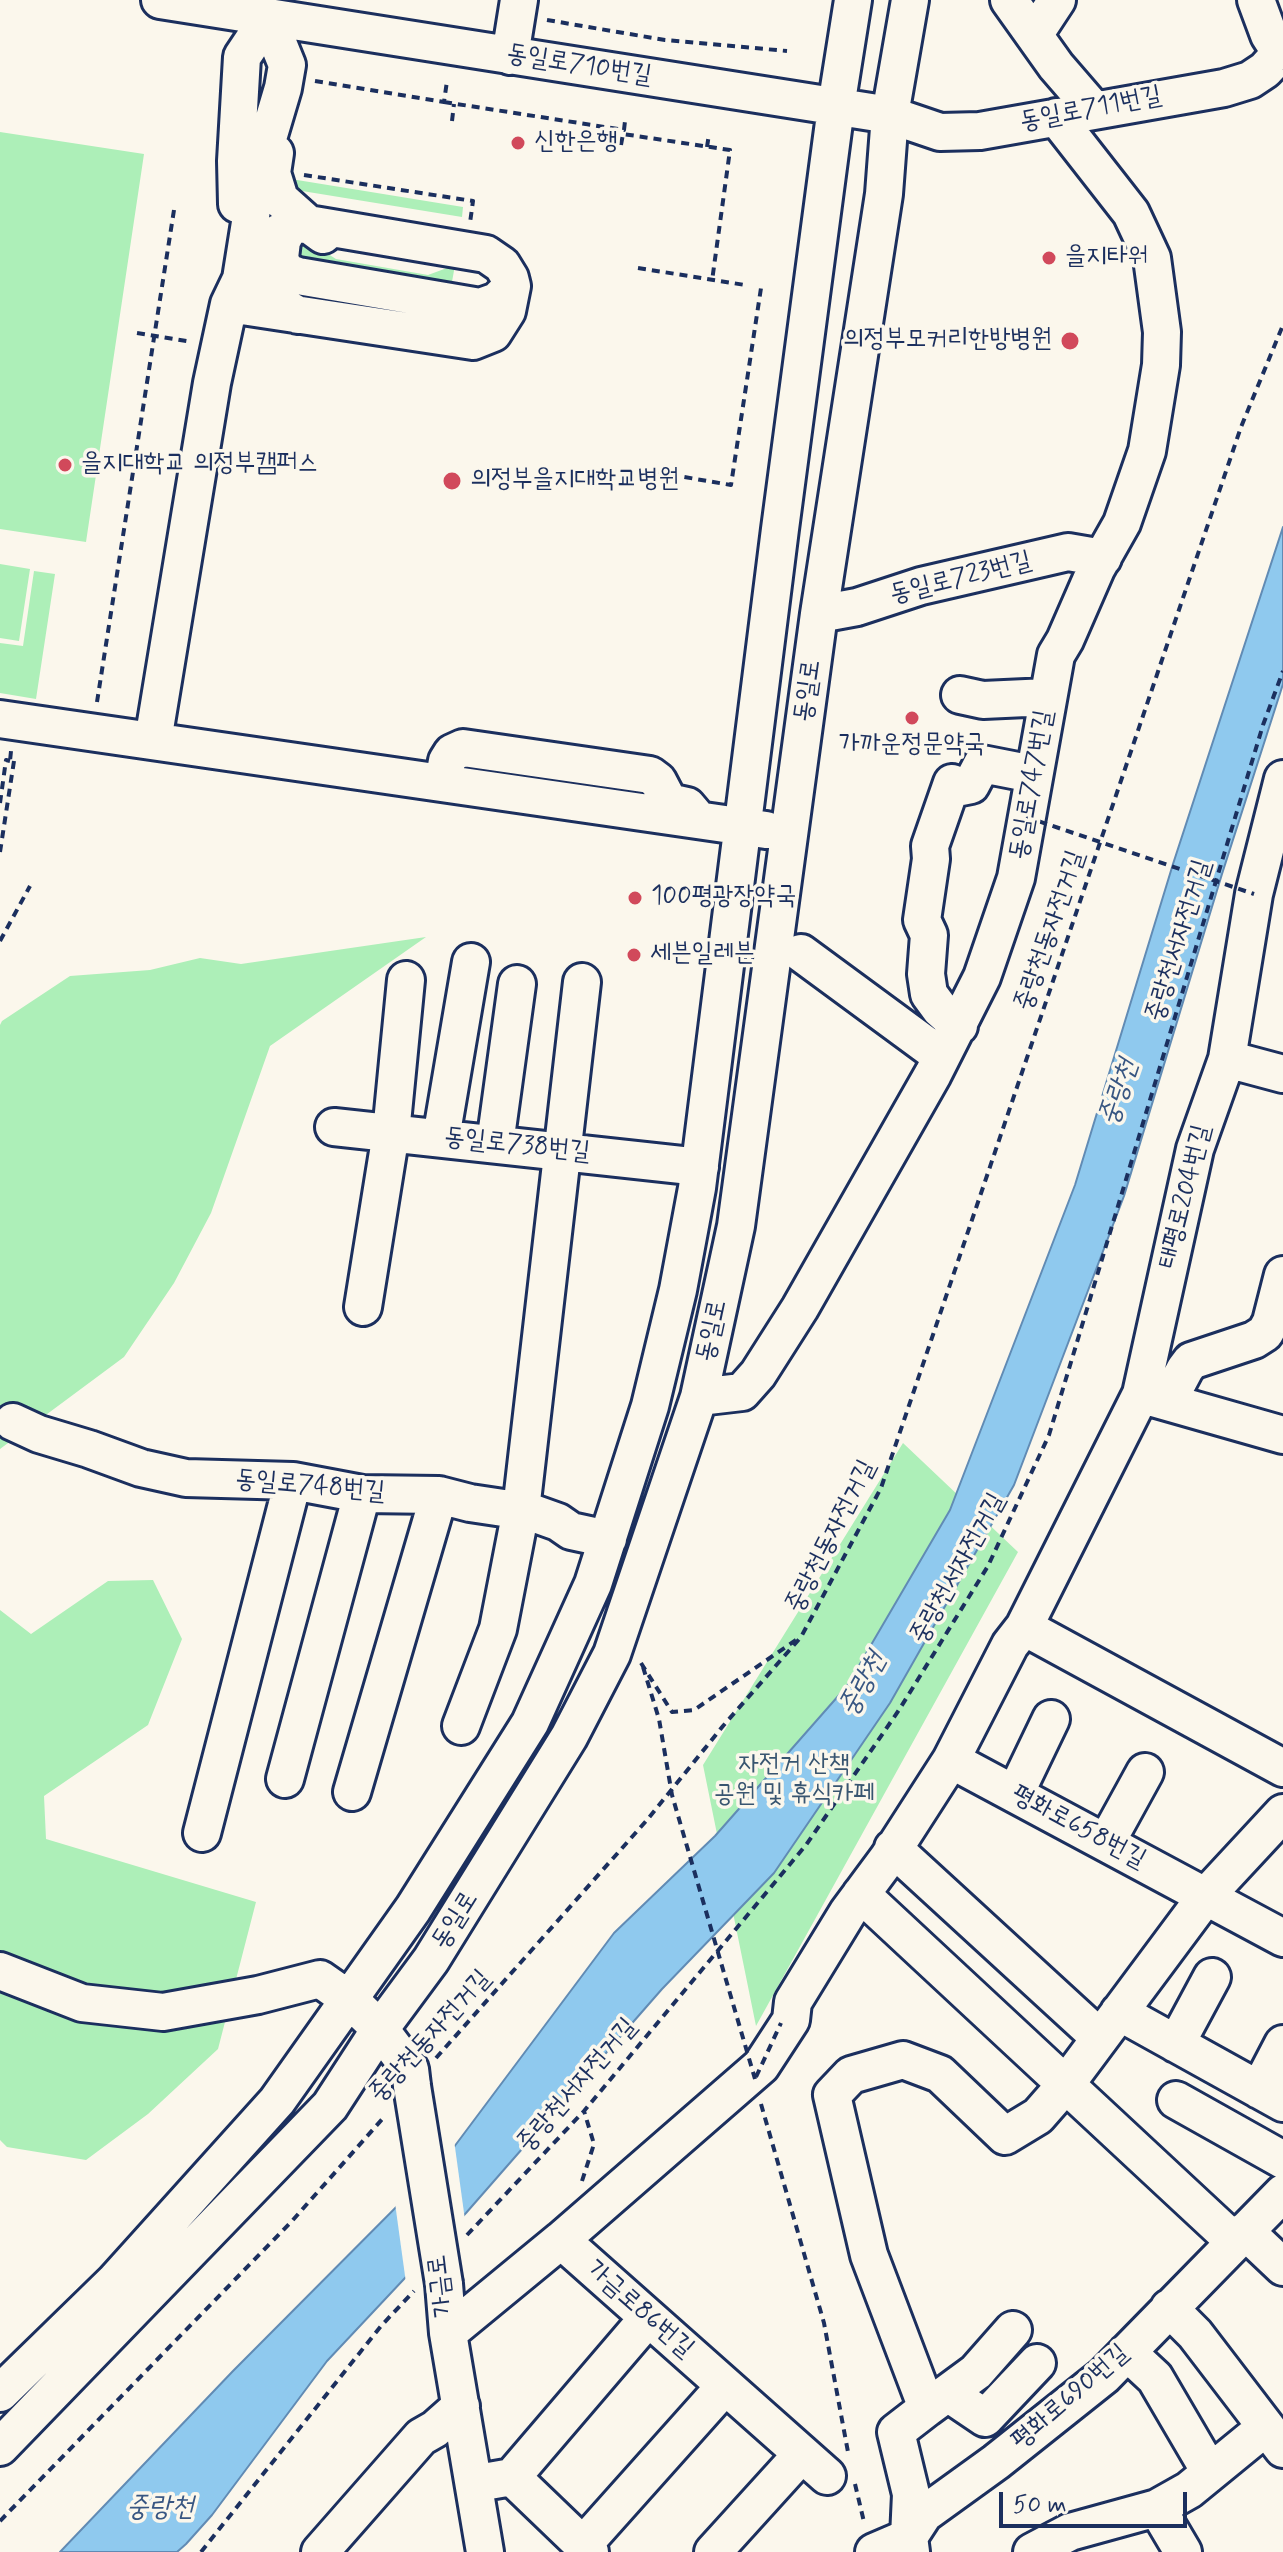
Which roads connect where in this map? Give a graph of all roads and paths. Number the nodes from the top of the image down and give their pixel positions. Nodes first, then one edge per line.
1 (160, 0) edge
2 (853, 0) edge
3 (910, 0) edge
4 (1009, 0) edge
5 (1057, 0) edge
6 (1256, 0) edge
7 (531, 10) edge
8 (268, 18) junction
9 (1034, 35) junction
10 (787, 51) dead end
11 (1282, 51) edge
12 (510, 56) junction
13 (447, 81) dead end
14 (299, 85) junction
15 (444, 102) junction
16 (454, 104) junction
17 (836, 107) junction
18 (1094, 110) junction
19 (890, 115) junction
20 (1056, 117) junction
21 (452, 121) dead end
22 (625, 121) dead end
23 (623, 132) junction
24 (709, 134) dead end
25 (621, 145) dead end
26 (707, 147) junction
27 (304, 175) dead end
28 (174, 210) dead end
29 (301, 224) junction
30 (464, 236) junction
31 (638, 268) dead end
32 (712, 281) junction
33 (745, 285) dead end
34 (512, 286) junction
35 (761, 288) dead end
36 (229, 304) junction
37 (298, 315) junction
38 (1283, 325) edge
39 (137, 333) dead end
40 (154, 336) junction
41 (202, 344) dead end
42 (643, 470) dead end
43 (1103, 558) junction
44 (819, 614) junction
45 (1283, 671) edge
46 (960, 695) dead end
47 (1048, 697) junction
48 (96, 711) dead end
49 (6, 729) edge
50 (153, 741) junction
51 (10, 761) junction
52 (1033, 774) junction
53 (1283, 779) edge
54 (2, 780) edge
55 (0, 803) edge
56 (1026, 817) junction
57 (743, 827) junction
58 (790, 834) junction
59 (0, 852) edge
60 (30, 886) dead end
61 (1254, 894) junction
62 (0, 941) edge
63 (801, 953) dead end
64 (471, 962) dead end
65 (406, 980) dead end
66 (582, 982) dead end
67 (517, 984) dead end
68 (950, 1041) junction
69 (1227, 1059) junction
70 (1283, 1074) edge
71 (334, 1127) dead end
72 (391, 1133) junction
73 (441, 1138) junction
74 (495, 1144) junction
75 (562, 1151) junction
76 (700, 1167) junction
77 (1283, 1275) edge
78 (363, 1307) dead end
79 (699, 1397) junction
80 (1154, 1398) junction
81 (13, 1422) dead end
82 (1283, 1435) edge
83 (293, 1481) junction
84 (362, 1494) junction
85 (439, 1495) junction
86 (521, 1510) junction
87 (608, 1539) junction
88 (1024, 1627) junction
89 (801, 1637) junction
90 (1051, 1719) dead end
91 (461, 1726) dead end
92 (951, 1760) junction
93 (1283, 1768) edge
94 (1145, 1772) dead end
95 (285, 1779) dead end
96 (352, 1792) dead end
97 (1015, 1794) junction
98 (1283, 1813) edge
99 (202, 1833) dead end
100 (1106, 1843) junction
101 (893, 1848) junction
102 (861, 1894) junction
103 (1206, 1896) junction
104 (1283, 1938) edge
105 (0, 1971) edge
106 (1212, 1977) dead end
107 (350, 2000) junction
108 (781, 2023) dead end
109 (1110, 2025) junction
110 (380, 2029) junction
111 (1176, 2044) junction
112 (1283, 2044) edge
113 (420, 2077) junction
114 (1066, 2084) junction
115 (759, 2093) dead end
116 (1271, 2097) edge
117 (1176, 2100) dead end
118 (584, 2111) junction
119 (386, 2115) dead end
120 (1283, 2160) edge
121 (580, 2185) dead end
122 (1283, 2193) edge
123 (467, 2235) dead end
124 (1240, 2236) junction
125 (561, 2240) junction
126 (1283, 2267) edge
127 (434, 2282) junction
128 (1169, 2308) junction
129 (648, 2318) junction
130 (1013, 2330) dead end
131 (448, 2333) junction
132 (1127, 2352) junction
133 (1037, 2363) dead end
134 (725, 2386) junction
135 (0, 2393) edge
136 (938, 2400) junction
137 (461, 2406) junction
138 (1274, 2438) edge
139 (0, 2447) edge
140 (833, 2467) junction
141 (1210, 2472) junction
142 (512, 2477) junction
143 (476, 2484) junction
144 (1157, 2508) junction
145 (0, 2521) edge
146 (869, 2537) edge
147 (910, 2544) edge
148 (587, 2548) edge
149 (201, 2552) edge
150 (320, 2552) edge
151 (485, 2552) edge
152 (713, 2552) edge
153 (1032, 2552) edge
154 (1183, 2552) edge

1 - 8 street, 동일로710번길
2 - 17 street, 동일로
3 - 19 street, 동일로
4 - 9 street
5 - 9 street
6 - 11 street
7 - 10 path
7 - 12 street
8 - 12 street, 동일로710번길
8 - 14 street
8 - 36 street
9 - 18 street
11 - 18 street, 동일로711번길
12 - 17 street, 동일로710번길
13 - 15 path
14 - 15 path
14 - 29 street
14 - 36 street
15 - 16 path
16 - 21 path
16 - 23 path
17 - 19 street, 동일로710번길
17 - 57 street, 동일로
18 - 20 street, 동일로711번길
19 - 20 street, 동일로711번길
19 - 44 street, 동일로
20 - 43 street, 동일로747번길
22 - 23 path
23 - 25 path
23 - 26 path
24 - 26 path
26 - 32 path
27 - 30 path
28 - 40 path
29 - 30 street
29 - 34 street
29 - 37 street
30 - 34 street
31 - 32 path
32 - 33 path
34 - 37 street
35 - 42 path
36 - 37 street
36 - 50 street
38 - 89 path, 중랑천동자전거길
39 - 40 path
40 - 41 path
40 - 48 path
43 - 44 street, 동일로723번길
43 - 47 street, 동일로747번길
44 - 58 street, 동일로
45 - 118 path, 중랑천서자전거길
46 - 47 street
47 - 52 street, 동일로747번길
49 - 50 street
49 - 51 path
50 - 57 street
51 - 54 path
51 - 59 path
52 - 56 street, 동일로747번길
52 - 68 street
53 - 61 street, 태평로204번길
54 - 55 path
56 - 61 path, bridge
56 - 68 street, 동일로747번길
57 - 58 street
57 - 76 street, 동일로
58 - 79 street, 동일로
60 - 62 path
61 - 69 street, 태평로204번길
63 - 68 street
64 - 73 street
65 - 72 street
66 - 75 street
67 - 74 street
68 - 79 street, 동일로747번길
69 - 70 street
69 - 80 street, 태평로204번길
71 - 72 street, 동일로738번길
72 - 73 street, 동일로738번길
72 - 78 street
73 - 74 street, 동일로738번길
74 - 75 street, 동일로738번길
75 - 76 street, 동일로738번길
75 - 86 street
76 - 87 street, 동일로
77 - 80 street
79 - 110 street, 동일로
80 - 82 street
80 - 88 street
81 - 83 street, 동일로748번길
83 - 84 street, 동일로748번길
83 - 99 street
84 - 85 street, 동일로748번길
84 - 95 street
85 - 86 street, 동일로748번길
85 - 96 street
86 - 87 street, 동일로748번길
86 - 91 street
87 - 107 street, 동일로
88 - 92 street
88 - 93 street
89 - 108 path, bridge
89 - 113 path, 중랑천동자전거길
90 - 97 street
92 - 97 street, 평화로658번길
92 - 101 street
94 - 100 street
97 - 100 street, 평화로658번길
98 - 103 street
100 - 103 street, 평화로658번길
101 - 102 street
101 - 109 street
102 - 114 street
102 - 125 street
103 - 104 street, 평화로658번길
103 - 109 street
105 - 107 street, 가금로
106 - 111 street
107 - 110 street, 가금로
107 - 135 street, 동일로
109 - 111 street
109 - 114 street
110 - 113 street, 가금로
110 - 139 street, 동일로
111 - 116 street
112 - 116 street
113 - 127 street, 가금로, bridge
114 - 124 street
114 - 136 street
115 - 140 path
117 - 120 street
118 - 121 path
118 - 123 path, 중랑천서자전거길
119 - 145 path, 중랑천동자전거길
122 - 124 street, 평화로690번길
124 - 126 street
124 - 128 street, 평화로690번길
125 - 129 street, 가금로86번길
125 - 131 street, 가금로86번길
127 - 131 street, 가금로
127 - 149 path
128 - 132 street, 평화로690번길
128 - 138 street
129 - 134 street, 가금로86번길
129 - 142 street
130 - 136 street
131 - 137 street, 가금로
132 - 141 street
132 - 147 street, 평화로690번길
133 - 136 street
134 - 140 street, 가금로86번길
134 - 148 street
136 - 147 street
137 - 143 street, 가금로
137 - 150 street
138 - 141 street
140 - 146 path
140 - 152 street
141 - 144 street
142 - 143 street
142 - 148 street
143 - 151 street, 가금로
144 - 153 street
144 - 154 street
146 - 147 street

